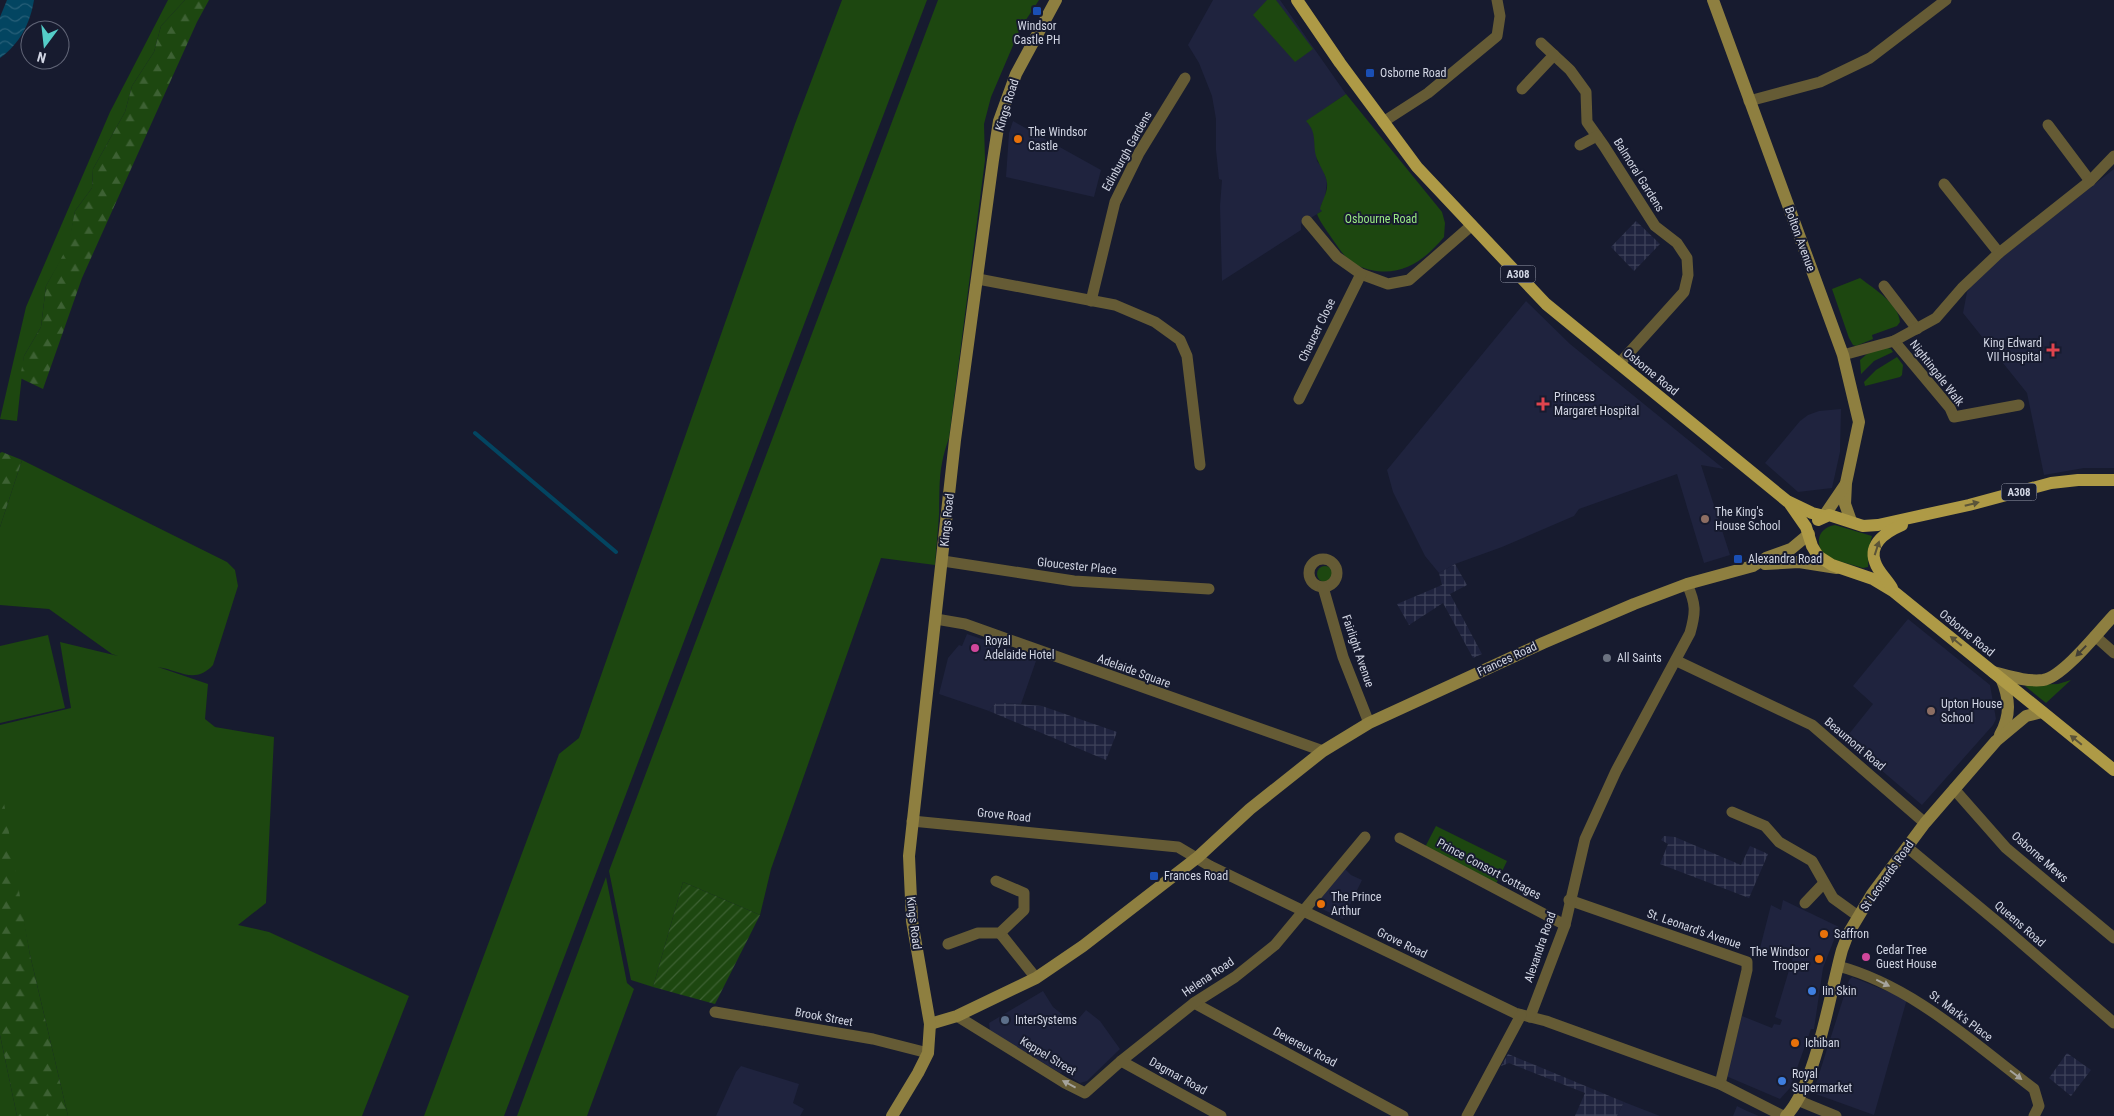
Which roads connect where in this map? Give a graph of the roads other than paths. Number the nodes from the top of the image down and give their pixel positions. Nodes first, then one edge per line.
1 (1056, 0) edge
2 (1297, 0) edge
3 (1497, 0) edge
4 (1713, 0) edge
5 (1946, 0) edge
6 (1541, 43) dead end
7 (1554, 55) junction
8 (1185, 78) dead end
9 (1522, 89) dead end
10 (1749, 101) junction
11 (1383, 122) junction
12 (2048, 125) dead end
13 (1597, 136) junction
14 (1580, 144) dead end
15 (2114, 156) edge
16 (1626, 158) dead end
17 (1616, 165) junction
18 (2090, 181) junction
19 (1944, 184) dead end
20 (1307, 221) dead end
21 (1472, 225) junction
22 (1999, 253) junction
23 (1361, 274) junction
24 (978, 278) junction
25 (1884, 286) dead end
26 (1091, 301) junction
27 (1917, 329) junction
28 (1894, 341) junction
29 (1843, 355) junction
30 (1619, 364) junction
31 (1299, 399) dead end
32 (2018, 405) dead end
33 (1200, 465) dead end
34 (2114, 480) edge
35 (1846, 483) junction
36 (1787, 501) junction
37 (1924, 515) junction
38 (1824, 516) junction
39 (1851, 522) junction
40 (1810, 534) junction
41 (943, 561) junction
42 (1753, 566) junction
43 (1843, 569) junction
44 (1687, 584) junction
45 (1323, 587) dead end
46 (1210, 589) dead end
47 (1893, 591) junction
48 (2114, 615) edge
49 (936, 619) junction
50 (2095, 636) junction
51 (2114, 653) edge
52 (1677, 661) junction
53 (1997, 675) junction
54 (2042, 712) junction
55 (1370, 723) junction
56 (1996, 741) junction
57 (1323, 752) junction
58 (2114, 770) edge
59 (1954, 789) junction
60 (1732, 812) dead end
61 (912, 821) junction
62 (1926, 822) junction
63 (1365, 836) dead end
64 (1400, 838) dead end
65 (1906, 847) junction
66 (1198, 857) junction
67 (996, 881) dead end
68 (1824, 883) junction
69 (1569, 900) junction
70 (1805, 903) dead end
71 (1305, 912) junction
72 (1858, 916) junction
73 (1565, 925) junction
74 (1000, 933) junction
75 (2114, 938) edge
76 (948, 944) dead end
77 (1838, 966) junction
78 (1036, 978) junction
79 (1194, 1003) junction
80 (715, 1012) dead end
81 (957, 1016) junction
82 (1525, 1016) junction
83 (930, 1024) junction
84 (2114, 1024) edge
85 (928, 1053) junction
86 (1121, 1060) junction
87 (1720, 1084) junction
88 (1797, 1100) junction
89 (892, 1116) edge
90 (1221, 1116) edge
91 (1403, 1116) edge
92 (1467, 1116) edge
93 (1785, 1116) edge
94 (1836, 1116) edge
95 (2034, 1116) edge

1 - 24 street, Kings Road
2 - 11 main road, Osborne Road / A308
3 - 11 street
4 - 10 street, Bolton Avenue
5 - 10 street
6 - 7 street, Balmoral Gardens
7 - 9 street
7 - 13 street, Balmoral Gardens
8 - 26 street, Edinburgh Gardens
10 - 29 street, Bolton Avenue
11 - 21 main road, Osborne Road / A308
12 - 18 street
13 - 14 street
13 - 17 street, Balmoral Gardens
15 - 18 street, Nightingale Walk
16 - 17 street
17 - 30 street, Balmoral Gardens
18 - 22 street, Nightingale Walk
19 - 22 street
20 - 23 street
21 - 23 street
21 - 30 main road, Osborne Road / A308
22 - 27 street, Nightingale Walk
23 - 31 street, Chaucer Close
24 - 26 street
24 - 41 street, Kings Road
25 - 27 street, Nightingale Walk
26 - 33 street
27 - 28 street, Nightingale Walk
28 - 29 street, Nightingale Walk
28 - 32 street, Nightingale Walk
29 - 35 street, Bolton Avenue
30 - 36 main road, Osborne Road / A308
37 -> 34 main road, A308
35 - 38 street, Bolton Avenue
35 - 39 street, Bolton Avenue
36 - 38 main road, Osborne Road / A308
36 - 40 main road, Osborne Road / A308
37 - 39 main road, A308
47 -> 37 main road
38 - 39 main road, A308
38 - 40 main road
40 - 42 street, Frances Road
40 - 43 main road, Osborne Road / A308
41 - 46 street, Gloucester Place
41 - 49 street, Kings Road
42 - 43 street
42 - 44 street, Frances Road
43 - 47 main road, Osborne Road / A308
44 - 52 street, Alexandra Road
44 - 55 street, Frances Road
45 - 55 street, Fairlight Avenue
53 -> 47 main road, Osborne Road / A308
48 - 50 street
49 - 57 street, Adelaide Square
49 - 61 street, Kings Road
50 - 51 street
50 -> 53 street
52 - 62 street, Beaumont Road
52 - 69 street, Alexandra Road
53 - 54 main road, Osborne Road / A308
53 - 56 street, St Leonards Road
54 - 56 street, St Leonards Road
58 -> 54 main road, Osborne Road / A308
55 - 57 street, Frances Road
56 - 59 street, St Leonards Road
57 - 66 street, Frances Road
59 - 62 street, St Leonards Road
59 - 75 street, Osborne Mews
60 - 68 street
61 - 66 street, Grove Road
61 - 83 street, Kings Road
62 - 65 street, St Leonards Road
63 - 71 street, Helena Road
64 - 73 street, Prince Consort Cottages
65 - 72 street, St Leonards Road
65 - 84 street, Queens Road
66 - 71 street, Grove Road
66 - 78 street, Frances Road
67 - 74 street
68 - 70 street
68 - 72 street
69 - 73 street, Alexandra Road
69 - 87 street, St. Leonard's Avenue
71 - 79 street, Helena Road
71 - 82 street, Grove Road
72 - 77 street, St Leonards Road
73 - 82 street, Alexandra Road
74 - 76 street
74 - 78 street
77 - 88 street, St Leonards Road
77 -> 95 street, St. Mark's Place
78 - 81 street, Frances Road
79 - 86 street, Helena Road
79 - 91 street, Devereux Road
80 - 85 street, Brook Street
81 - 83 street, Frances Road
86 -> 81 street, Keppel Street
82 - 87 street, Grove Road
82 - 92 street, Alexandra Road
83 - 85 street, Kings Road
85 - 89 street
86 - 90 street, Dagmar Road
87 - 93 street, Grove Road
88 - 93 street, St Leonards Road
88 - 94 street

